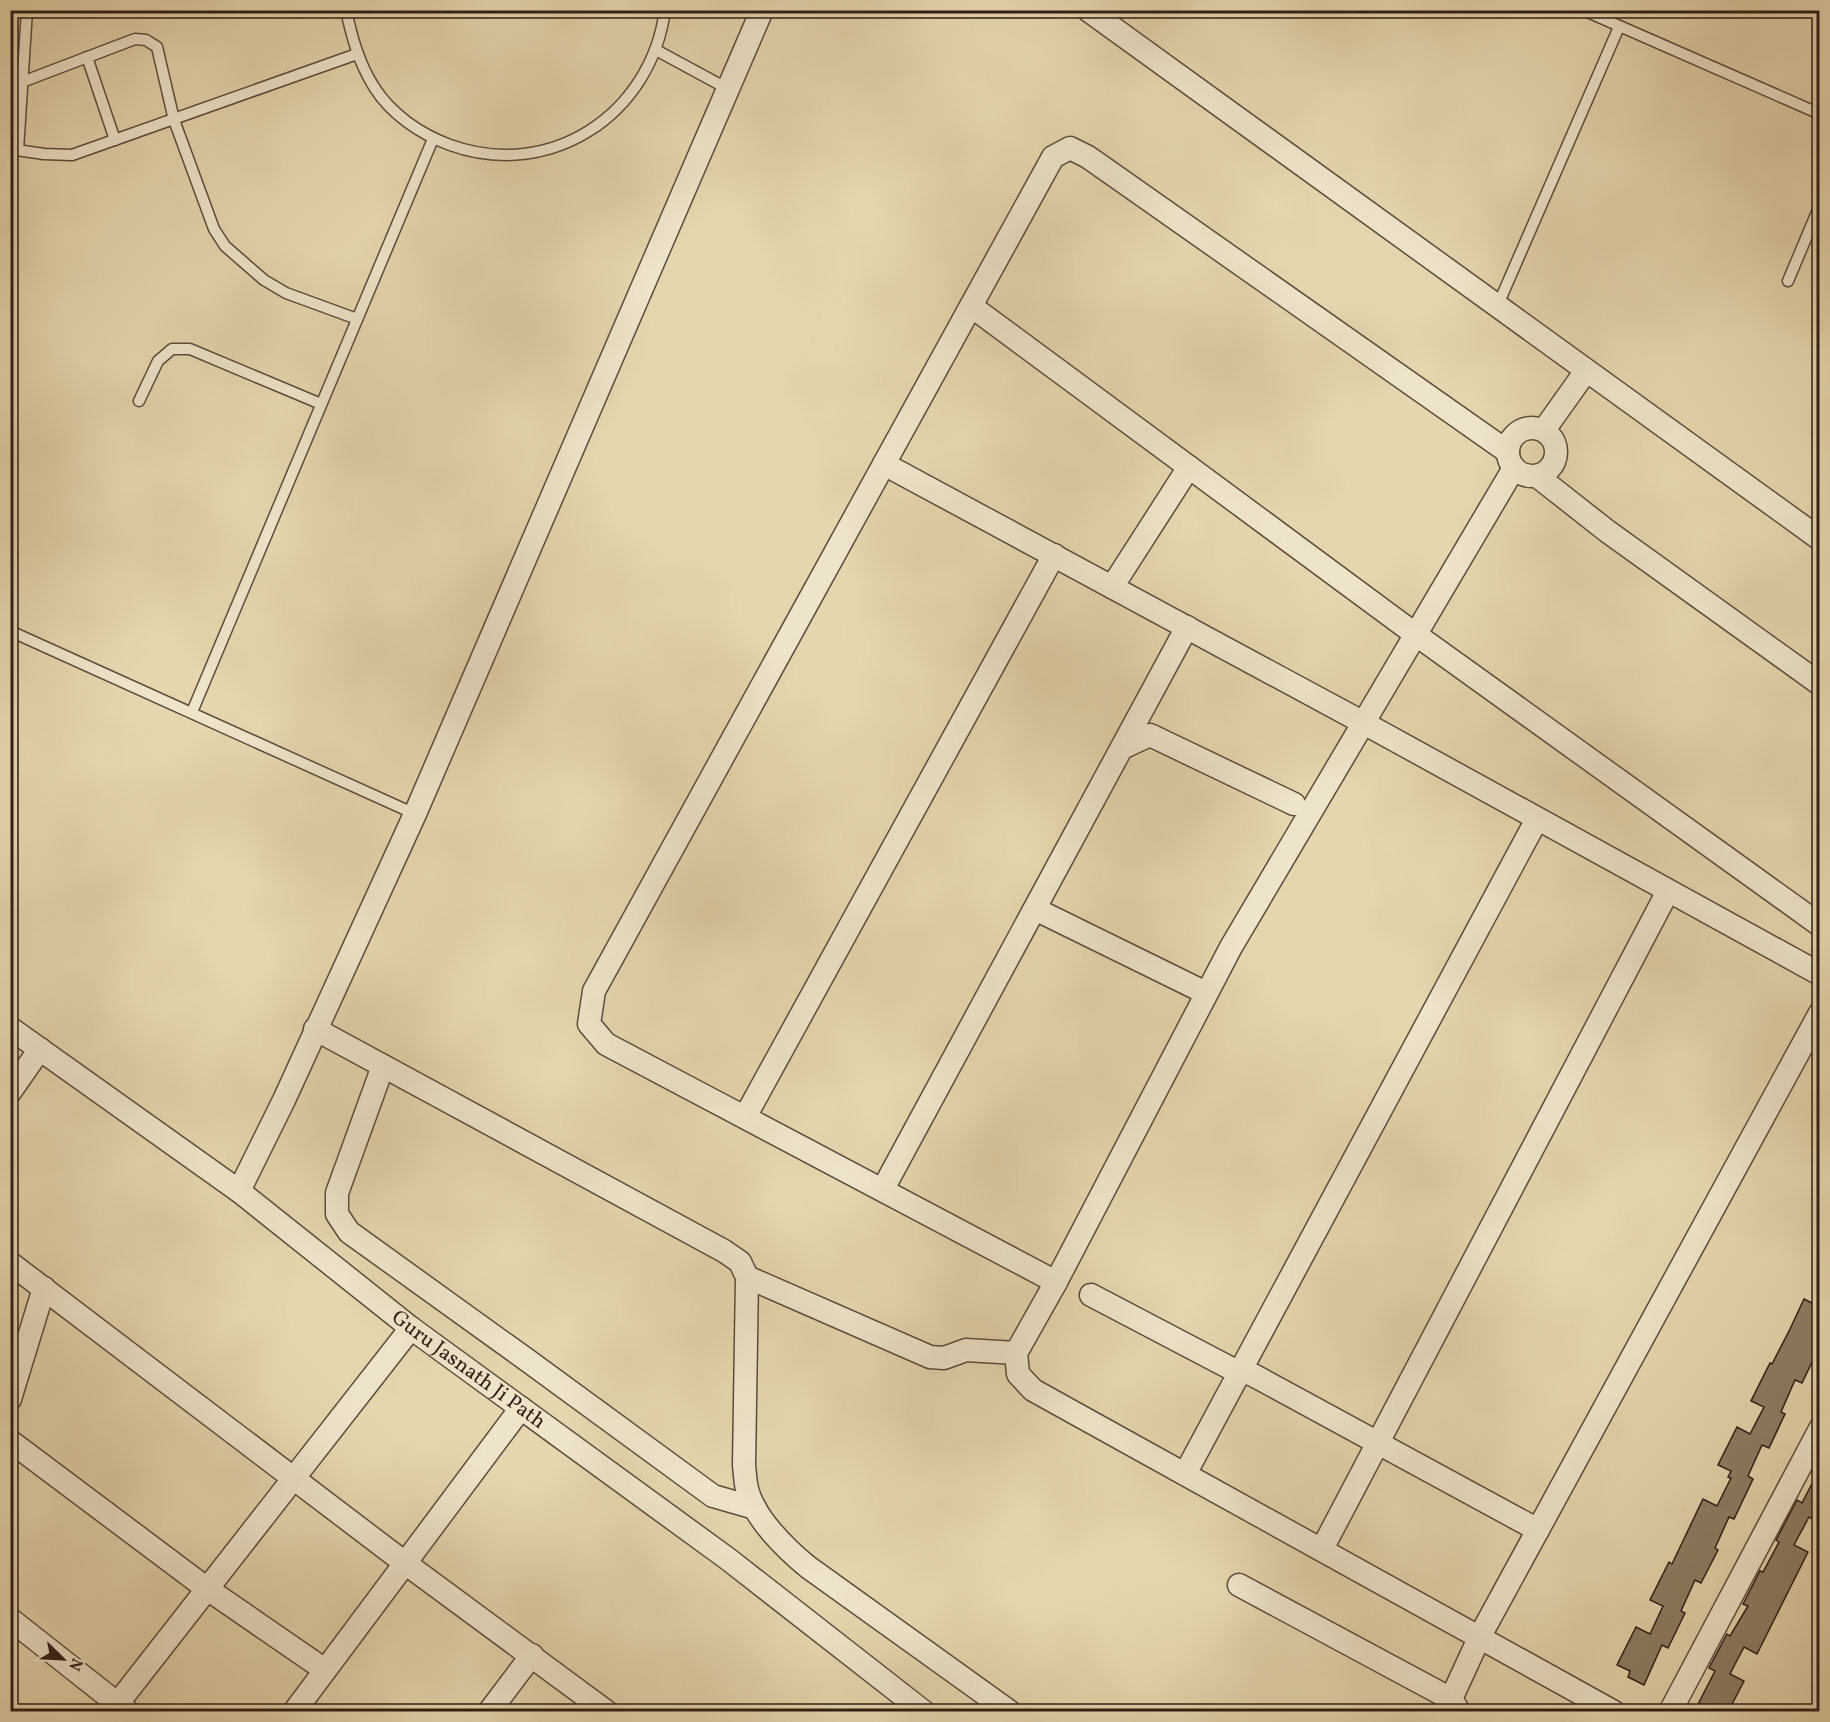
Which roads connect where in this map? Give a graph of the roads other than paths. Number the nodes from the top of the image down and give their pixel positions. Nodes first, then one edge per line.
1 (27, 10) edge
2 (346, 10) edge
3 (665, 10) edge
4 (762, 10) edge
5 (1088, 10) edge
6 (1583, 10) edge
7 (1619, 27) junction
8 (656, 50) junction
9 (357, 54) junction
10 (87, 57) junction
11 (22, 82) junction
12 (728, 89) junction
13 (1820, 114) edge
14 (174, 120) junction
15 (433, 139) junction
16 (115, 140) junction
17 (14, 150) edge
18 (1820, 205) edge
19 (1788, 281) dead end
20 (971, 306) junction
21 (1497, 307) junction
22 (357, 319) junction
23 (1586, 371) junction
24 (139, 400) dead end
25 (321, 405) junction
26 (1544, 430) junction
27 (1511, 460) junction
28 (884, 464) junction
29 (1189, 467) junction
30 (1537, 476) junction
31 (1820, 539) edge
32 (1054, 555) junction
33 (1112, 587) junction
34 (1187, 627) junction
35 (10, 631) edge
36 (1415, 634) junction
37 (1820, 684) edge
38 (192, 712) junction
39 (1362, 722) junction
40 (1122, 748) junction
41 (1294, 804) dead end
42 (415, 814) junction
43 (1537, 819) junction
44 (1668, 891) junction
45 (1035, 909) junction
46 (1820, 925) edge
47 (1820, 974) edge
48 (1206, 993) junction
49 (1820, 1013) edge
50 (10, 1028) edge
51 (315, 1029) junction
52 (40, 1049) junction
53 (383, 1066) junction
54 (10, 1092) edge
55 (745, 1117) junction
56 (883, 1189) junction
57 (239, 1191) junction
58 (10, 1263) edge
59 (747, 1276) junction
60 (1056, 1282) junction
61 (44, 1288) junction
62 (1091, 1295) dead end
63 (411, 1328) junction
64 (1016, 1353) junction
65 (1241, 1371) junction
66 (10, 1399) edge
67 (521, 1408) junction
68 (1820, 1429) edge
69 (10, 1442) edge
70 (1377, 1443) junction
71 (1185, 1474) junction
72 (294, 1477) junction
73 (755, 1508) junction
74 (1538, 1530) junction
75 (1322, 1549) junction
76 (405, 1563) junction
77 (1239, 1585) dead end
78 (206, 1588) junction
79 (10, 1619) edge
80 (1480, 1636) junction
81 (532, 1655) junction
82 (325, 1670) junction
83 (1455, 1705) edge
84 (119, 1709) edge
85 (294, 1712) edge
86 (489, 1712) edge
87 (607, 1712) edge
88 (924, 1712) edge
89 (1010, 1712) edge
90 (1614, 1712) edge
91 (1670, 1712) edge

1 - 11 lane
2 - 9 lane
3 - 8 lane
4 - 12 street
5 - 21 street
6 - 7 lane
7 - 13 lane
7 - 21 lane
8 - 12 lane
8 - 15 lane
9 - 14 lane
9 - 15 lane
10 - 11 lane
10 - 14 lane
10 - 16 lane
11 - 17 lane
12 - 42 street
14 - 16 lane
14 - 22 lane
15 - 22 lane
16 - 17 lane
18 - 19 lane
20 - 27 street
20 - 28 street
20 - 29 street
21 - 23 street
22 - 25 lane
23 - 26 street
23 - 31 street
24 - 25 lane
25 - 38 lane
26 - 27 street
26 - 30 street
27 - 30 street
27 - 36 street
28 - 32 street
28 - 55 street
29 - 33 street
29 - 36 street
30 - 37 street
32 - 33 street
32 - 55 street
33 - 34 street
34 - 39 street
34 - 40 street
35 - 38 lane
36 - 39 street
36 - 46 street
38 - 42 lane
39 - 43 street
39 - 48 street
40 - 41 street
40 - 45 street
42 - 51 street
43 - 44 street
43 - 65 street
44 - 47 street
44 - 70 street
45 - 48 street
45 - 56 street
48 - 60 street
49 - 74 street
50 - 52 street, Guru Jasnath Ji Path
51 - 53 street
51 - 57 street
52 - 54 street
52 - 57 street, Guru Jasnath Ji Path
53 - 59 street
53 - 73 street
55 - 56 street
56 - 60 street
57 - 63 street, Guru Jasnath Ji Path
58 - 61 street
59 - 64 street
59 - 73 street
60 - 64 street
61 - 66 street
61 - 72 street
62 - 65 street
63 - 67 street, Guru Jasnath Ji Path
63 - 72 street
64 - 71 street
65 - 70 street
65 - 71 street
67 - 76 street
67 - 88 street, Guru Jasnath Ji Path
68 - 91 street
69 - 78 street
70 - 74 street
70 - 75 street
71 - 75 street
72 - 76 street
72 - 78 street
73 - 89 street
74 - 80 street
75 - 80 street
76 - 81 street
76 - 82 street
77 - 83 street
78 - 82 street
78 - 84 street
79 - 84 street
80 - 83 street
80 - 90 street
81 - 86 street
81 - 87 street
82 - 85 street

